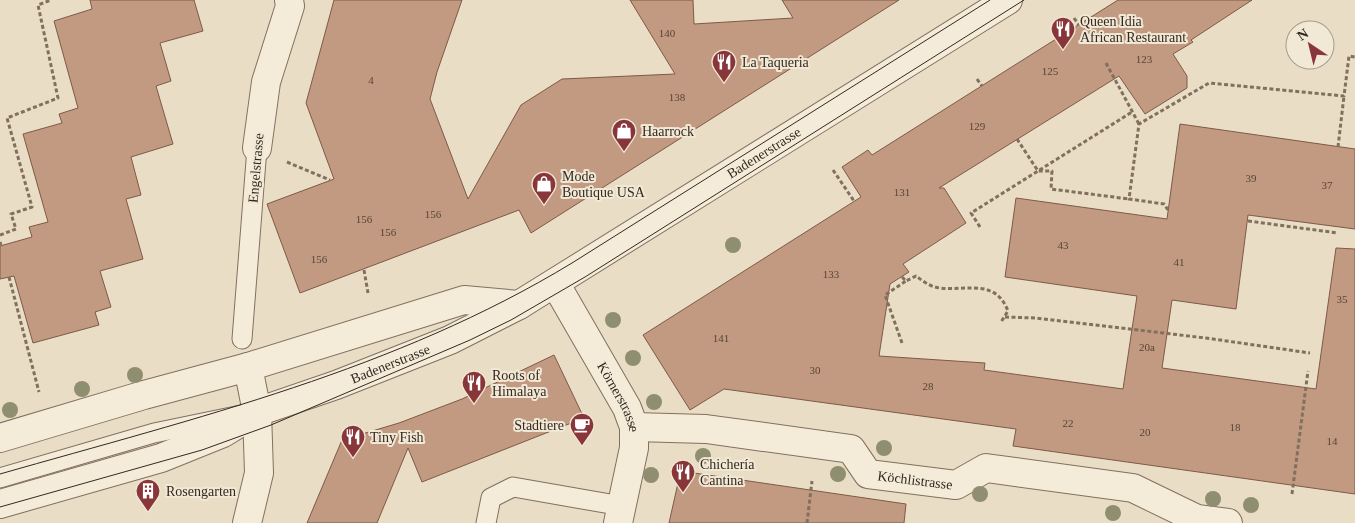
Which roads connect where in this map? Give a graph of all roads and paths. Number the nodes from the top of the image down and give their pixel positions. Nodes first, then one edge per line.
1 (51, 0) edge
2 (289, 0) edge
3 (1008, 0) edge
4 (1074, 18) dead end
5 (1079, 24) dead end
6 (1355, 57) edge
7 (1106, 63) dead end
8 (977, 79) dead end
9 (982, 86) dead end
10 (1344, 96) junction
11 (1132, 112) junction
12 (1139, 124) junction
13 (1017, 139) dead end
14 (1338, 147) dead end
15 (257, 148) junction
16 (833, 170) dead end
17 (1038, 171) junction
18 (330, 180) dead end
19 (1129, 199) junction
20 (854, 201) dead end
21 (1168, 210) dead end
22 (1248, 221) dead end
23 (1328, 226) dead end
24 (980, 227) dead end
25 (1328, 232) junction
26 (1338, 233) dead end
27 (0, 235) edge
28 (364, 270) dead end
29 (902, 276) dead end
30 (8, 277) dead end
31 (906, 281) junction
32 (555, 283) junction
33 (370, 299) dead end
34 (519, 305) junction
35 (1005, 318) junction
36 (1001, 322) dead end
37 (242, 339) dead end
38 (902, 343) dead end
39 (1310, 353) dead end
40 (248, 367) junction
41 (1308, 371) dead end
42 (39, 393) dead end
43 (258, 412) junction
44 (634, 427) junction
45 (0, 438) edge
46 (0, 478) edge
47 (812, 481) dead end
48 (1292, 494) dead end
49 (0, 504) edge
50 (620, 514) edge
51 (247, 523) edge
52 (486, 523) edge
53 (807, 523) edge
54 (1228, 523) edge

1 - 27 path
2 - 15 street, Engelstrasse
3 - 32 street, Badenerstrasse
4 - 5 path
6 - 10 path
7 - 11 path
8 - 9 path
10 - 12 path
10 - 14 path
11 - 12 path
11 - 17 path
12 - 19 path
13 - 17 path
15 - 18 path
15 - 37 lane, Engelstrasse
16 - 20 path
17 - 19 path
17 - 24 path
19 - 21 path
22 - 25 path
23 - 25 path
25 - 26 path
28 - 33 path
29 - 31 path
30 - 42 path
31 - 35 path
31 - 38 path
32 - 34 street, Badenerstrasse
32 - 44 street, Körnerstrasse
34 - 40 street
34 - 43 street, Badenerstrasse
35 - 36 path
35 - 39 path
40 - 43 street
40 - 45 street
41 - 48 path
43 - 46 lane, Badenerstrasse
43 - 49 street, Badenerstrasse
43 - 51 street
44 - 50 street, Körnerstrasse
44 - 54 street, Köchlistrasse
47 - 53 path
50 - 52 lane

